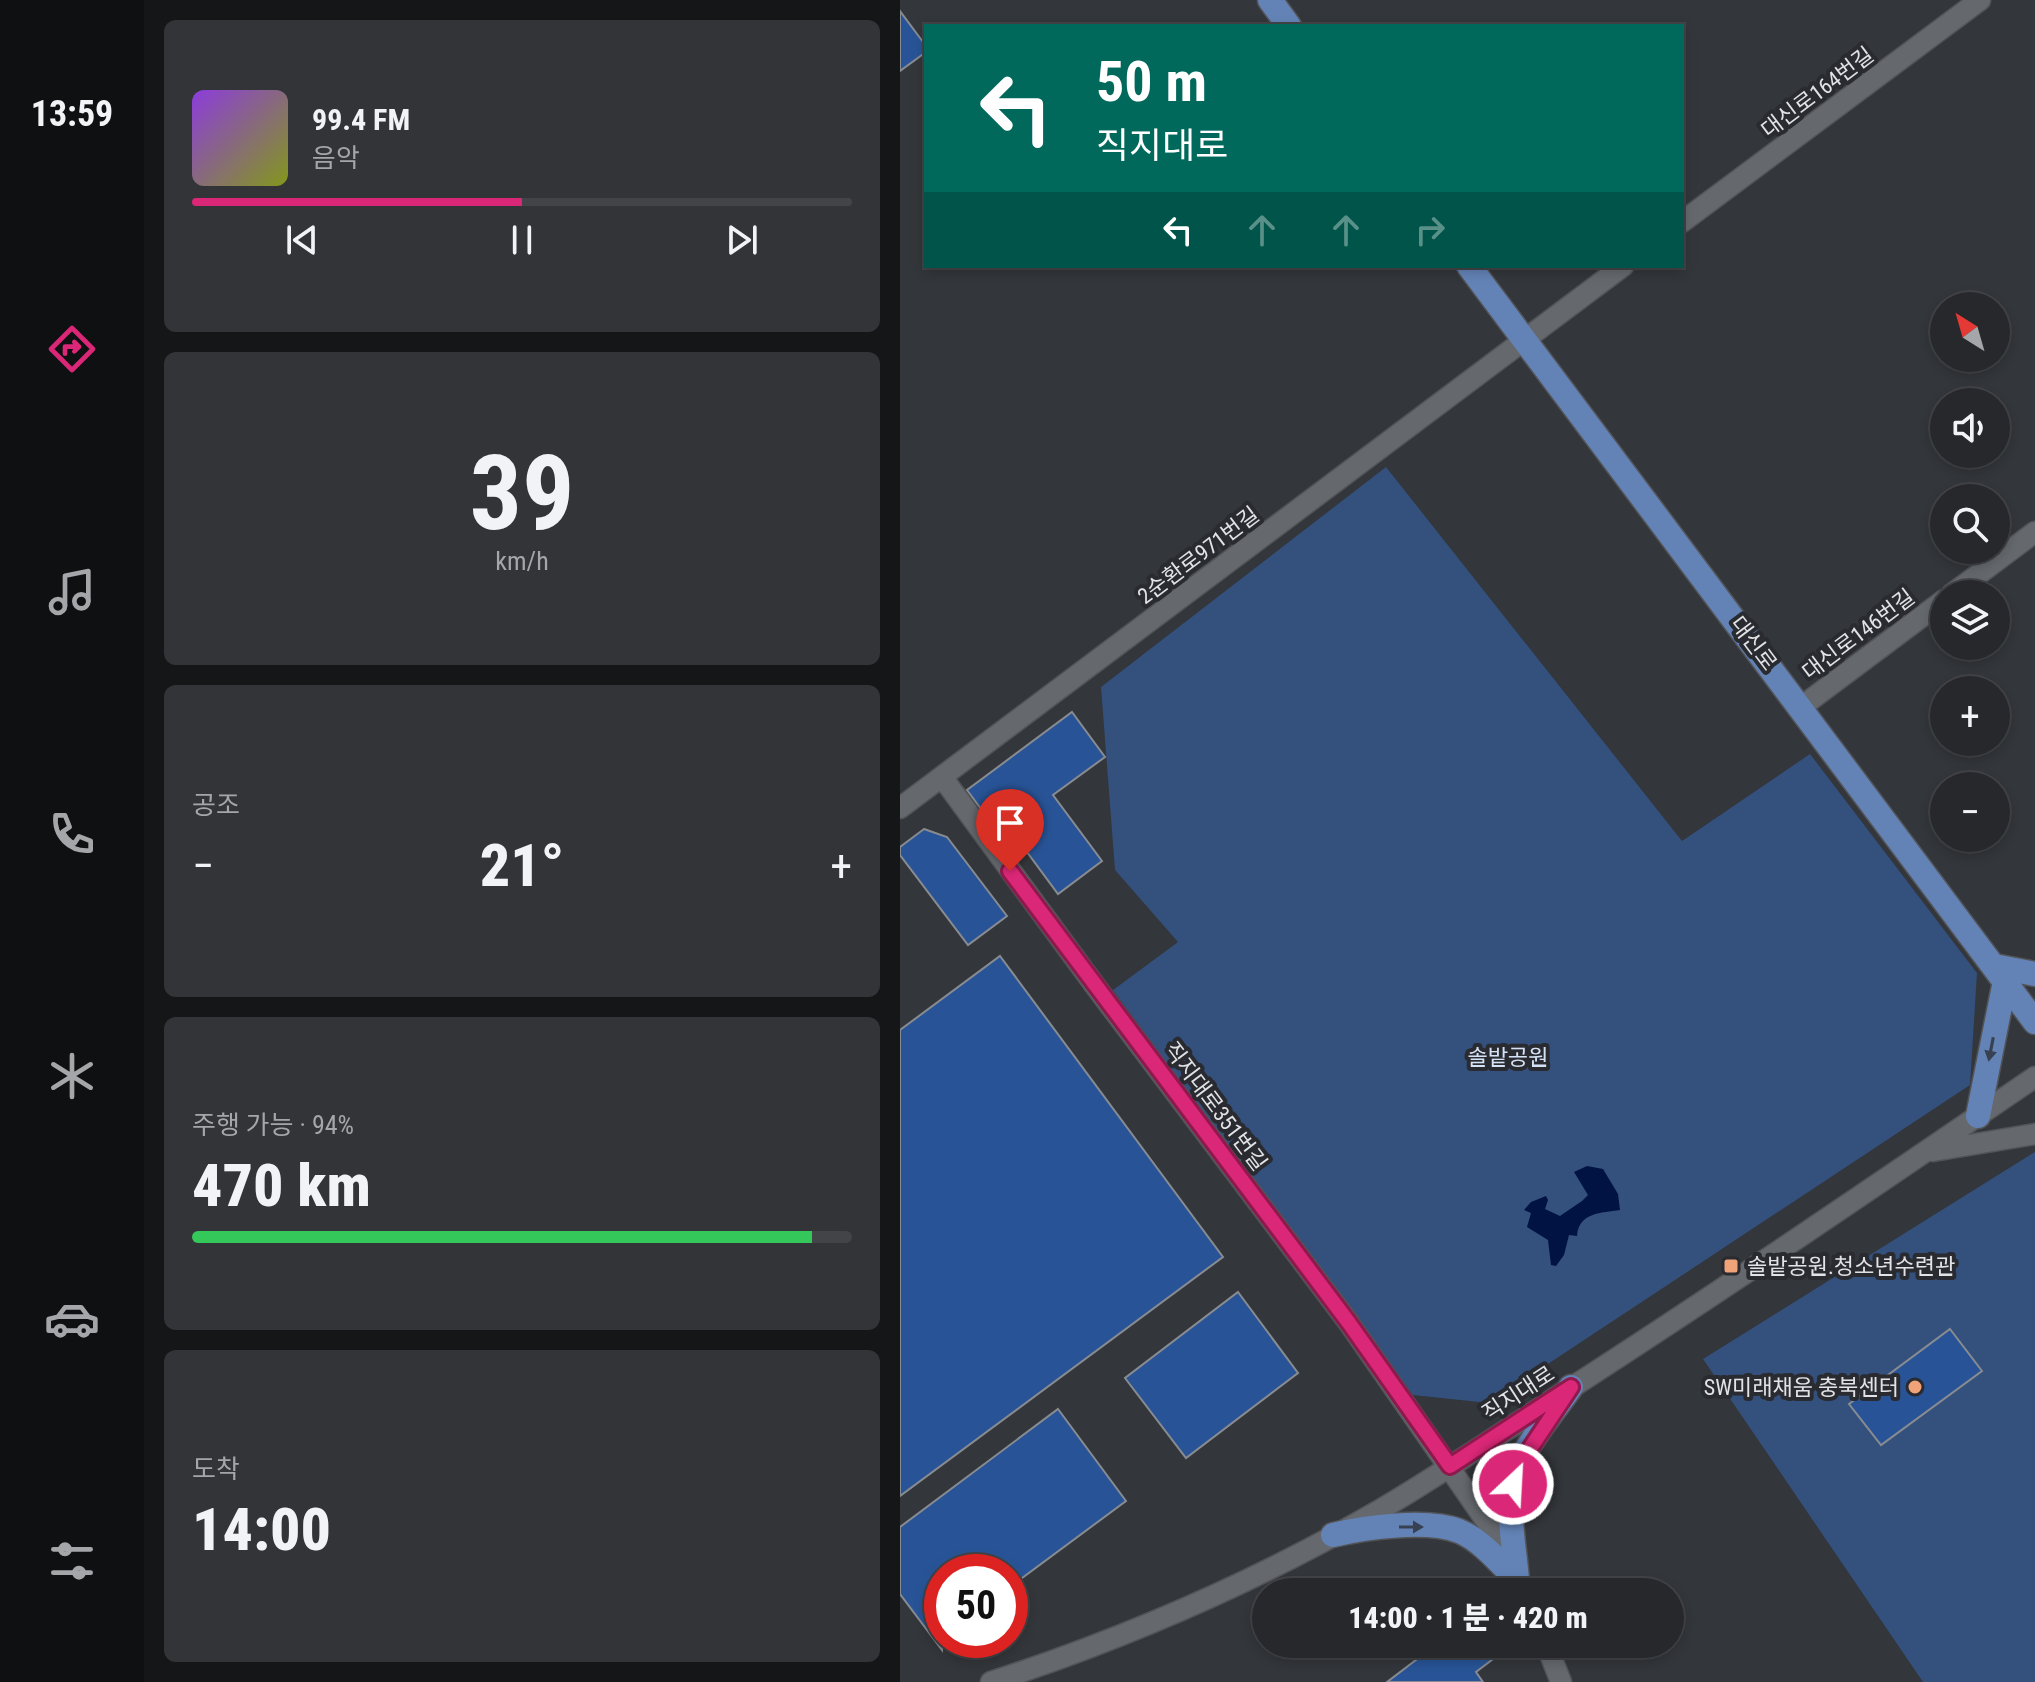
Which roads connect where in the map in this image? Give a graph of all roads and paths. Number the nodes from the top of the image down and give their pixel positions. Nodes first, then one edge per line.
1 (1270, 0) edge
2 (1980, 0) edge
3 (1288, 24) edge
4 (1684, 221) edge
5 (1471, 268) edge
6 (1620, 268) edge
7 (1525, 339) junction
8 (2035, 532) edge
9 (1971, 580) edge
10 (1930, 610) edge
11 (1801, 707) junction
12 (942, 777) junction
13 (900, 808) edge
14 (1999, 974) junction
15 (2035, 974) edge
16 (2035, 1022) edge
17 (2035, 1077) edge
18 (1978, 1116) junction
19 (2035, 1134) edge
20 (1921, 1154) junction
21 (1571, 1387) junction
22 (1450, 1466) junction
23 (1333, 1535) junction
24 (1512, 1578) edge
25 (1516, 1578) edge
26 (1519, 1578) edge
27 (1552, 1658) edge
28 (991, 1682) edge
29 (1561, 1682) edge

1 - 3 main road
2 - 4 street, 대신로164번길
5 - 7 main road, 대신로
6 - 7 street
7 - 11 main road, 대신로
7 - 12 street, 2순환로971번길
8 - 9 street
10 - 11 street, 대신로146번길
11 - 14 main road, 대신로
12 - 13 street, 2순환로971번길
12 - 22 street, 직지대로351번길
14 - 15 main road
14 - 16 main road, 대신로
14 -> 18 main road
17 - 18 street, 직지대로
18 - 20 street, 직지대로
19 - 20 street
20 - 21 street, 직지대로
21 - 22 street, 직지대로
21 - 26 main road
22 - 23 street, 직지대로
22 - 25 street, 직지대로351번길
23 -> 24 main road
23 - 28 street, 직지대로
27 - 29 street

